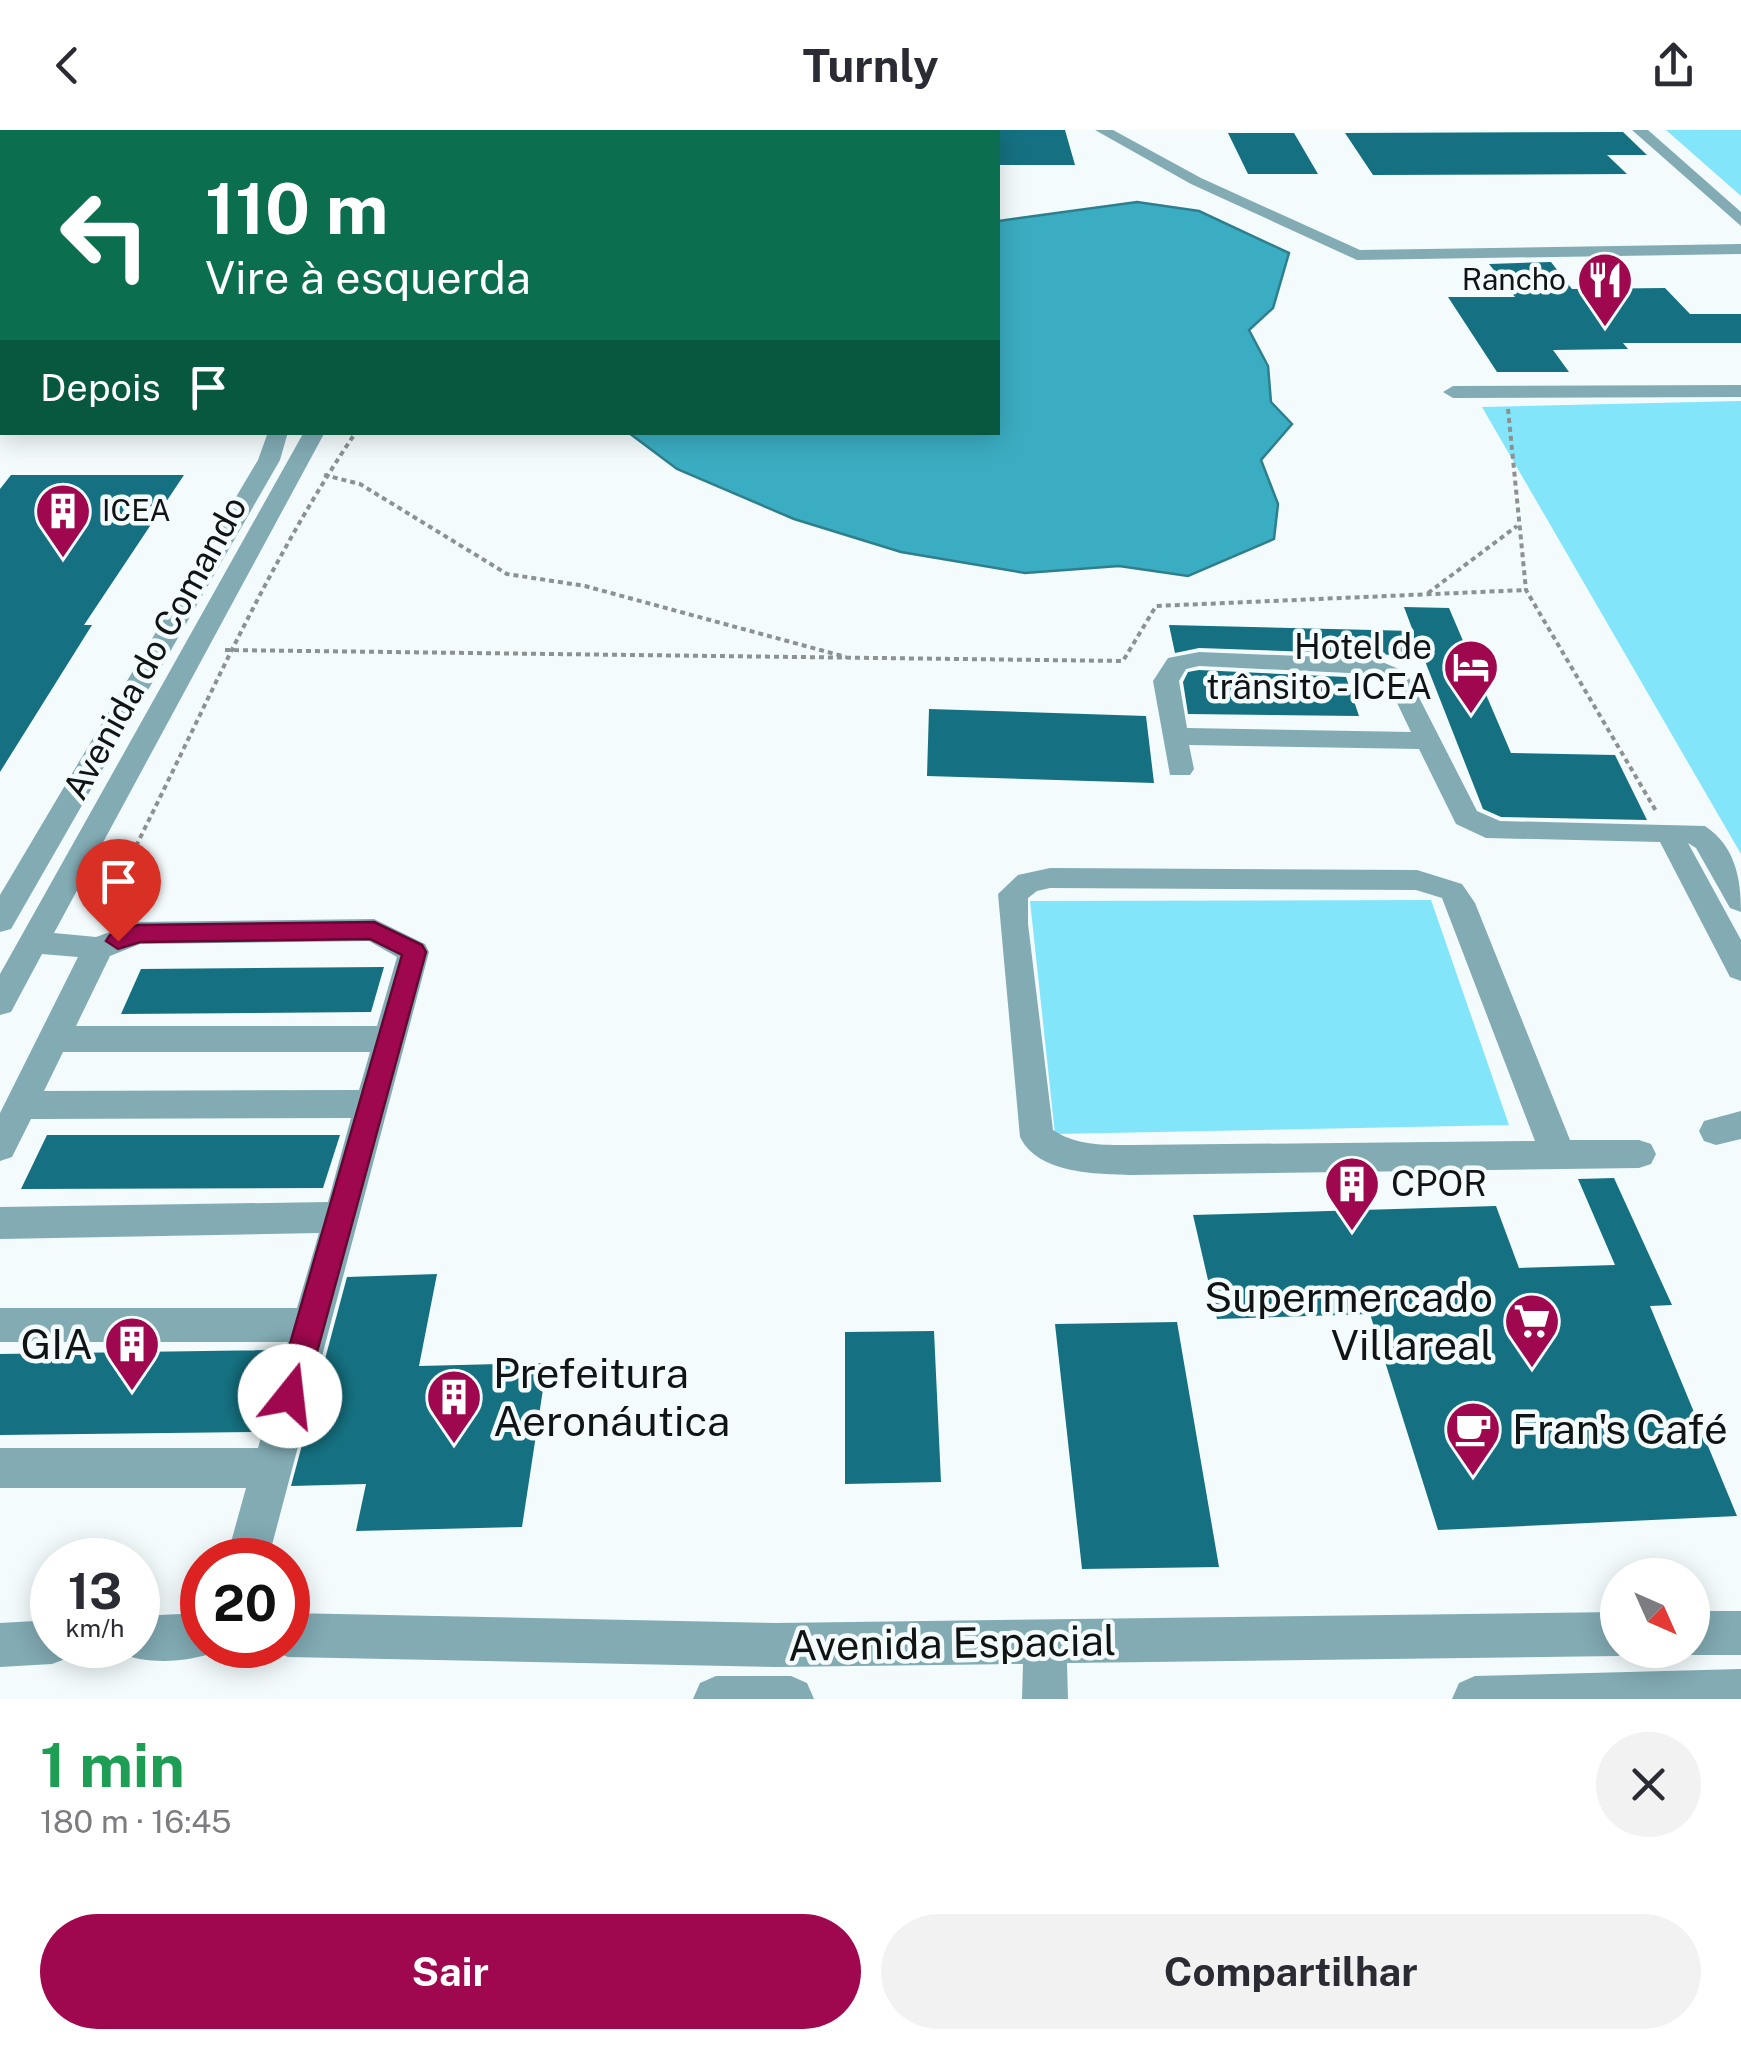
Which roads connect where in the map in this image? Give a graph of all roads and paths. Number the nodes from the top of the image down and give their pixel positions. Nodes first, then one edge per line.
1 (1102, 130) edge
2 (1640, 130) edge
3 (1741, 222) edge
4 (1741, 249) edge
5 (1741, 390) edge
6 (1507, 391) junction
7 (1453, 392) dead end
8 (277, 435) edge
9 (313, 435) edge
10 (354, 435) edge
11 (295, 467) junction
12 (327, 475) junction
13 (1518, 526) junction
14 (1526, 590) junction
15 (1426, 594) junction
16 (194, 650) junction
17 (234, 650) junction
18 (854, 660) junction
19 (1177, 736) junction
20 (1428, 742) junction
21 (1180, 770) dead end
22 (1669, 832) junction
23 (1741, 900) edge
24 (0, 921) edge
25 (34, 942) junction
26 (92, 948) junction
27 (1741, 969) edge
28 (0, 1002) edge
29 (51, 1039) junction
30 (390, 1039) junction
31 (372, 1104) junction
32 (20, 1105) junction
33 (0, 1147) edge
34 (1640, 1154) dead end
35 (1558, 1155) junction
36 (340, 1217) junction
37 (0, 1223) edge
38 (0, 1325) edge
39 (310, 1325) junction
40 (0, 1468) edge
41 (270, 1468) junction
42 (252, 1538) edge
43 (1741, 1632) edge
44 (1710, 1633) edge
45 (1600, 1634) edge
46 (310, 1635) edge
47 (1045, 1641) junction
48 (30, 1643) edge
49 (0, 1645) edge
50 (776, 1646) junction
51 (1741, 1692) edge
52 (771, 1698) edge
53 (716, 1699) edge
54 (791, 1699) edge
55 (1046, 1699) edge
56 (1475, 1699) edge

1 - 4 lane
2 - 3 lane
5 - 6 lane
6 - 7 lane
6 - 13 path
8 - 24 lane, Avenida do Comando
9 - 11 lane, Avenida do Comando
10 - 12 path
11 - 12 path
11 - 16 lane, Avenida do Comando
12 - 17 path
12 - 18 path
13 - 14 path
13 - 15 path
14 - 15 path
14 - 22 path
15 - 18 path
16 - 17 path
16 - 25 lane, Avenida do Comando
17 - 18 path
17 - 26 path
19 - 20 lane
19 - 20 lane
19 - 21 lane
20 - 22 lane
22 - 23 lane
22 - 27 lane
25 - 26 lane
25 - 28 lane, Avenida do Comando
26 - 29 lane
26 - 30 lane
29 - 30 lane
29 - 32 lane
30 - 31 lane
31 - 32 lane
31 - 36 lane
32 - 33 lane
34 - 35 lane
35 - 35 lane
36 - 37 lane
36 - 39 lane
38 - 39 lane
39 - 41 lane
40 - 41 lane
41 - 42 lane
43 - 44 lane
45 - 47 lane, Avenida Espacial
46 - 50 lane, Avenida Espacial
47 - 50 lane, Avenida Espacial
47 - 55 lane
48 - 49 lane
50 - 52 lane
51 - 56 lane
52 - 53 lane, Avenida Espacial
52 - 54 lane, Avenida Espacial

